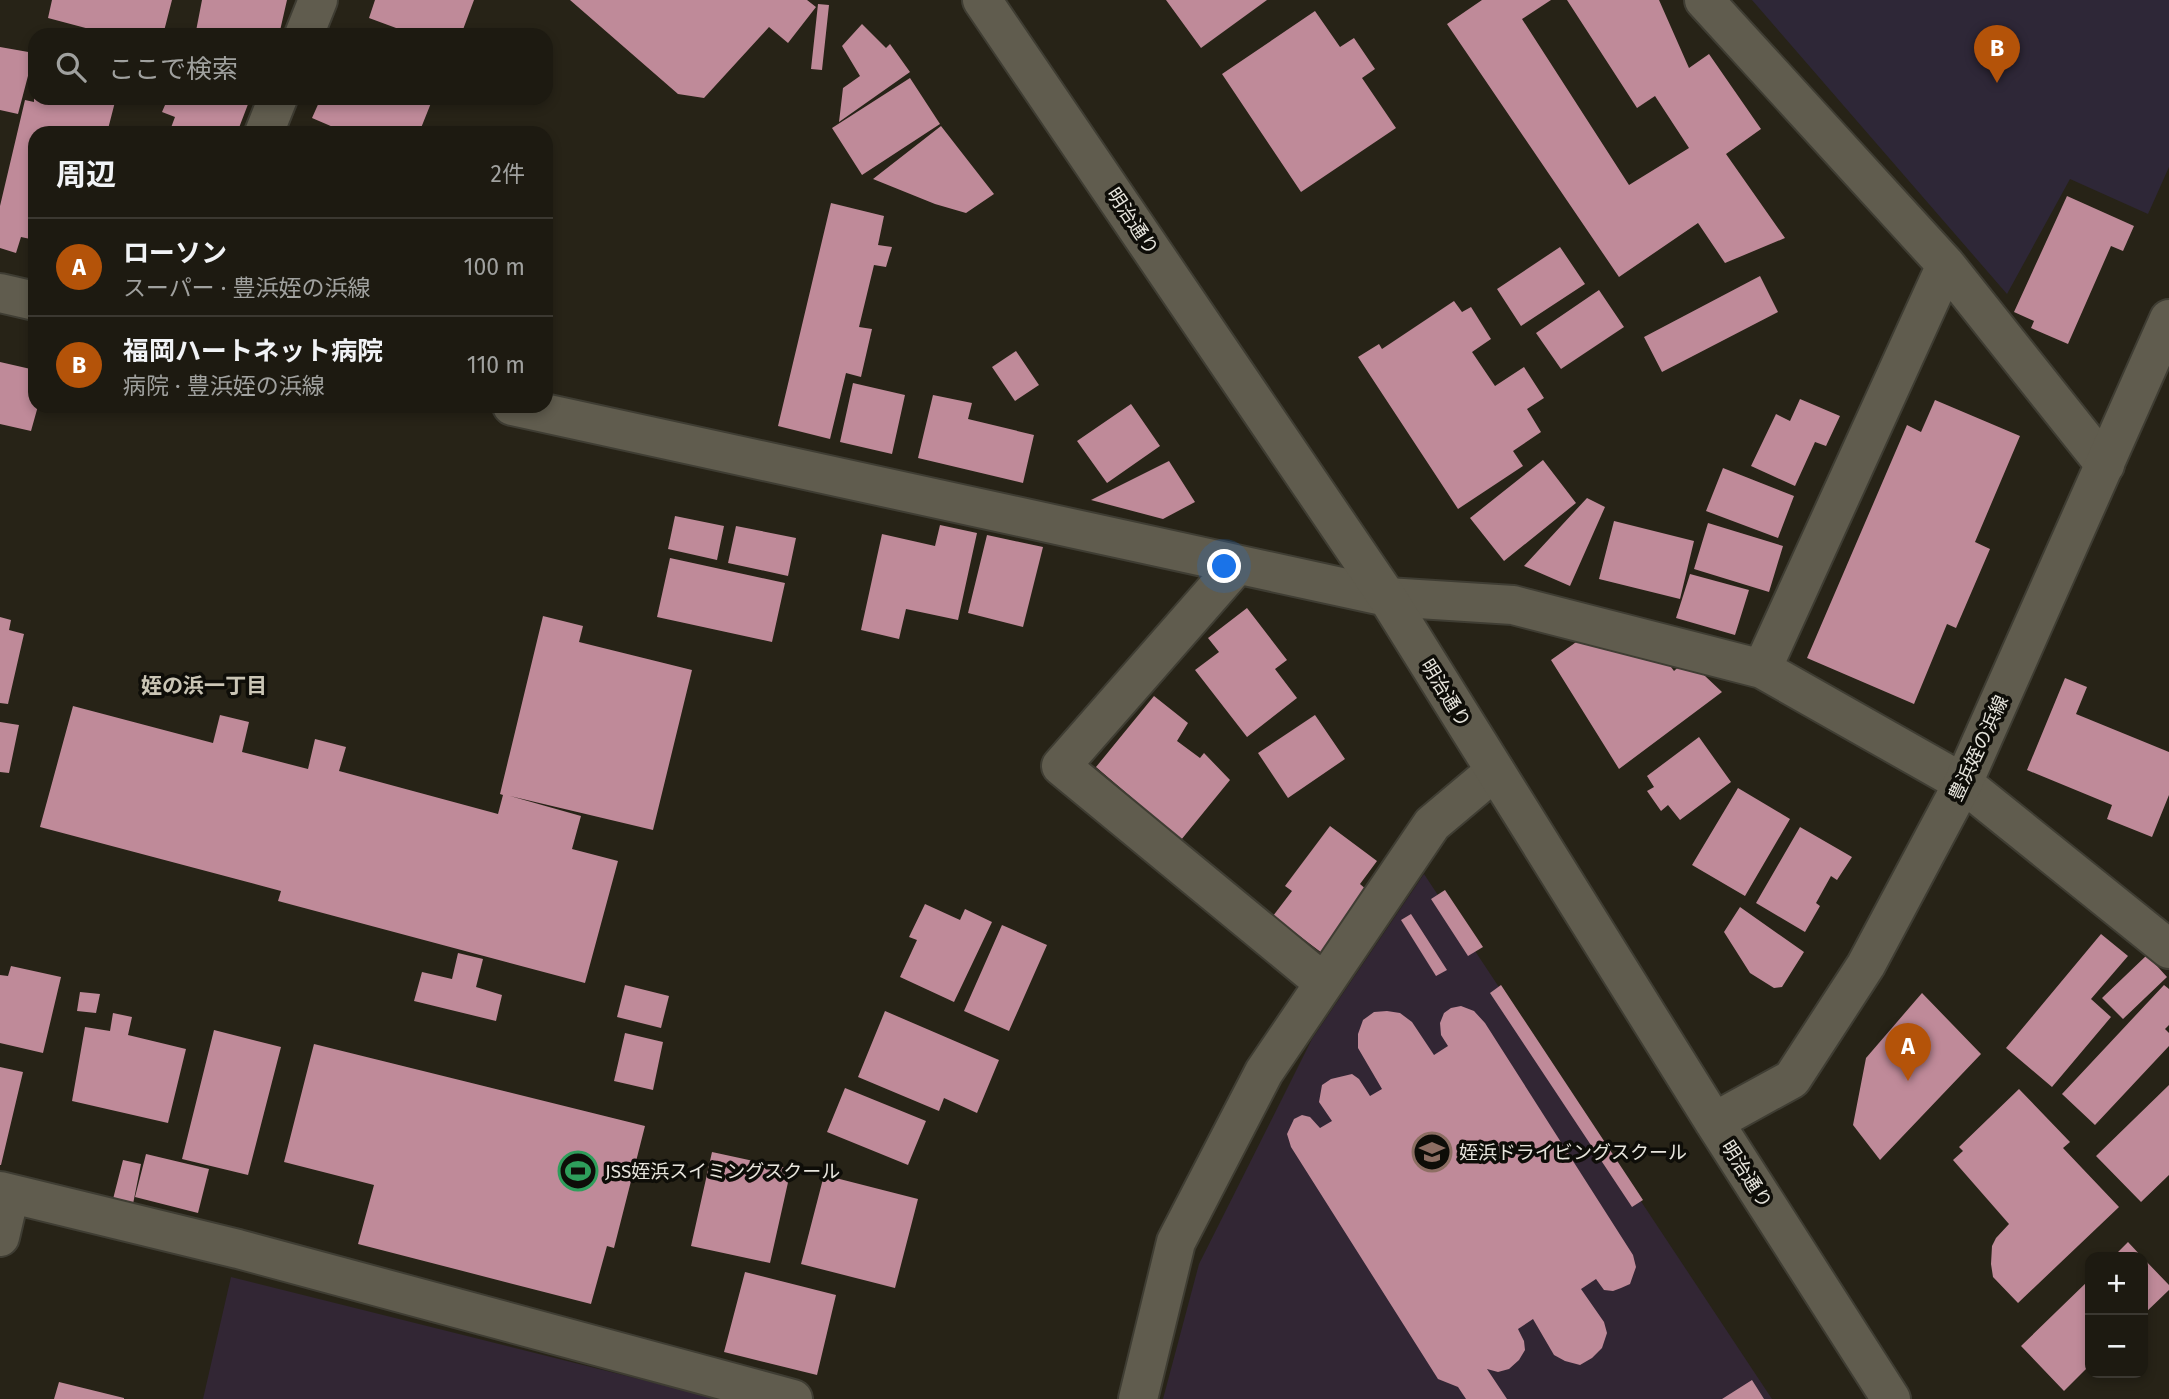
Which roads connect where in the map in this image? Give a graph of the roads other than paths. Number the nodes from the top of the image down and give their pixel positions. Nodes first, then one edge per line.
1 (318, 0) edge
2 (982, 0) edge
3 (1704, 0) edge
4 (306, 28) edge
5 (275, 105) edge
6 (267, 126) edge
7 (1946, 265) junction
8 (0, 293) edge
9 (28, 299) edge
10 (2169, 319) edge
11 (544, 413) edge
12 (2105, 465) junction
13 (1237, 565) junction
14 (1387, 597) junction
15 (1762, 669) junction
16 (1495, 771) junction
17 (1963, 783) junction
18 (2169, 949) edge
19 (1324, 983) junction
20 (1714, 1122) junction
21 (5, 1192) edge
22 (0, 1237) edge
23 (793, 1399) edge
24 (1138, 1399) edge
25 (1891, 1399) edge

1 - 4 street
2 - 14 street, 明治通り
3 - 7 street
5 - 6 street
7 - 12 street
7 - 15 street
8 - 9 street
10 - 12 street, 豊浜姪の浜線
11 - 13 street
12 - 17 street, 豊浜姪の浜線
13 - 14 street
13 - 19 street
14 - 15 street
14 - 16 street, 明治通り
15 - 17 street
16 - 19 street
16 - 20 street, 明治通り
17 - 18 street
17 - 20 street, 豊浜姪の浜線
19 - 24 street
20 - 25 street, 明治通り
21 - 22 street
21 - 23 street

